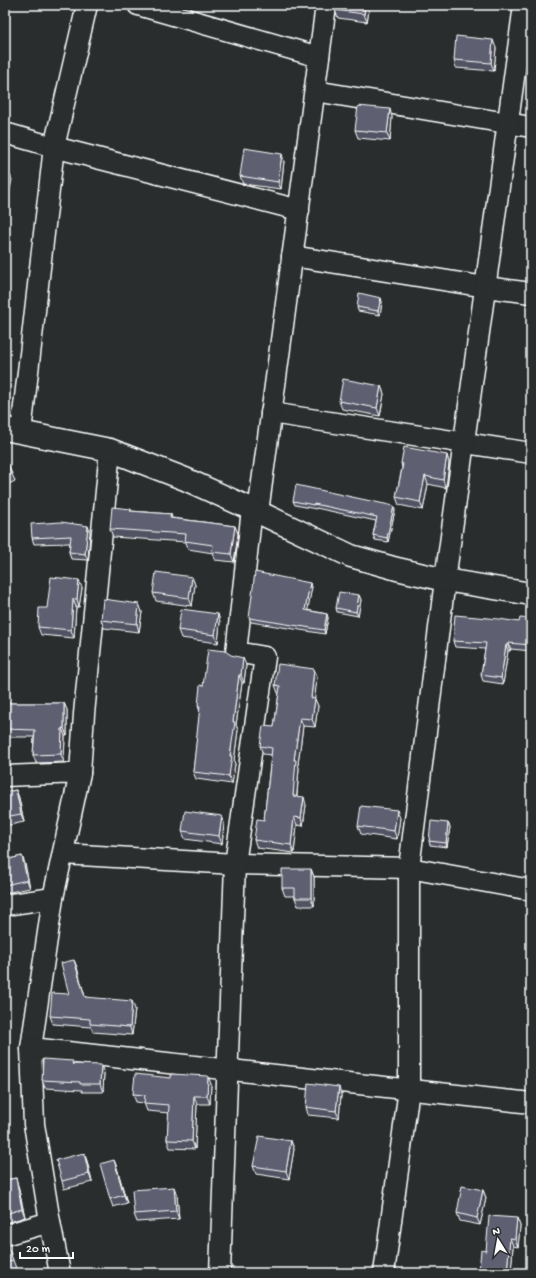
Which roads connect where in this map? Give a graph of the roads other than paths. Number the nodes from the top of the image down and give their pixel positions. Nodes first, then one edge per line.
1 (87, 5) edge
2 (138, 5) edge
3 (326, 5) edge
4 (524, 5) edge
5 (319, 57) junction
6 (315, 91) junction
7 (508, 123) junction
8 (531, 127) edge
9 (5, 133) edge
10 (54, 147) junction
11 (299, 210) junction
12 (292, 256) junction
13 (486, 287) junction
14 (531, 293) edge
15 (271, 413) junction
16 (13, 430) edge
17 (464, 443) junction
18 (110, 450) junction
19 (531, 453) edge
20 (255, 511) junction
21 (445, 580) junction
22 (531, 594) edge
23 (80, 773) junction
24 (5, 776) edge
25 (63, 854) junction
26 (235, 864) junction
27 (409, 868) junction
28 (531, 890) edge
29 (52, 898) junction
30 (5, 906) edge
31 (31, 1048) junction
32 (227, 1070) junction
33 (409, 1090) junction
34 (531, 1103) edge
35 (50, 1222) junction
36 (5, 1235) edge
37 (60, 1273) edge
38 (220, 1273) edge
39 (384, 1273) edge

1 - 10 street
2 - 5 street
3 - 5 street
4 - 7 street
5 - 6 street
6 - 7 street
6 - 11 street
7 - 8 street
7 - 13 street
9 - 10 street
10 - 11 street
10 - 16 street
11 - 12 street
12 - 13 street
12 - 15 street
13 - 14 street
13 - 17 street
15 - 17 street
15 - 20 street
16 - 18 street
17 - 19 street
17 - 21 street
18 - 20 street
18 - 23 street
20 - 21 street
20 - 26 street
21 - 22 street
21 - 27 street
23 - 24 street
23 - 25 street
25 - 26 street
25 - 29 street
26 - 27 street
26 - 32 street
27 - 28 street
27 - 33 street
29 - 30 street
29 - 31 street
31 - 32 street
31 - 35 street
32 - 33 street
32 - 38 street
33 - 34 street
33 - 39 street
35 - 36 street
35 - 37 street

